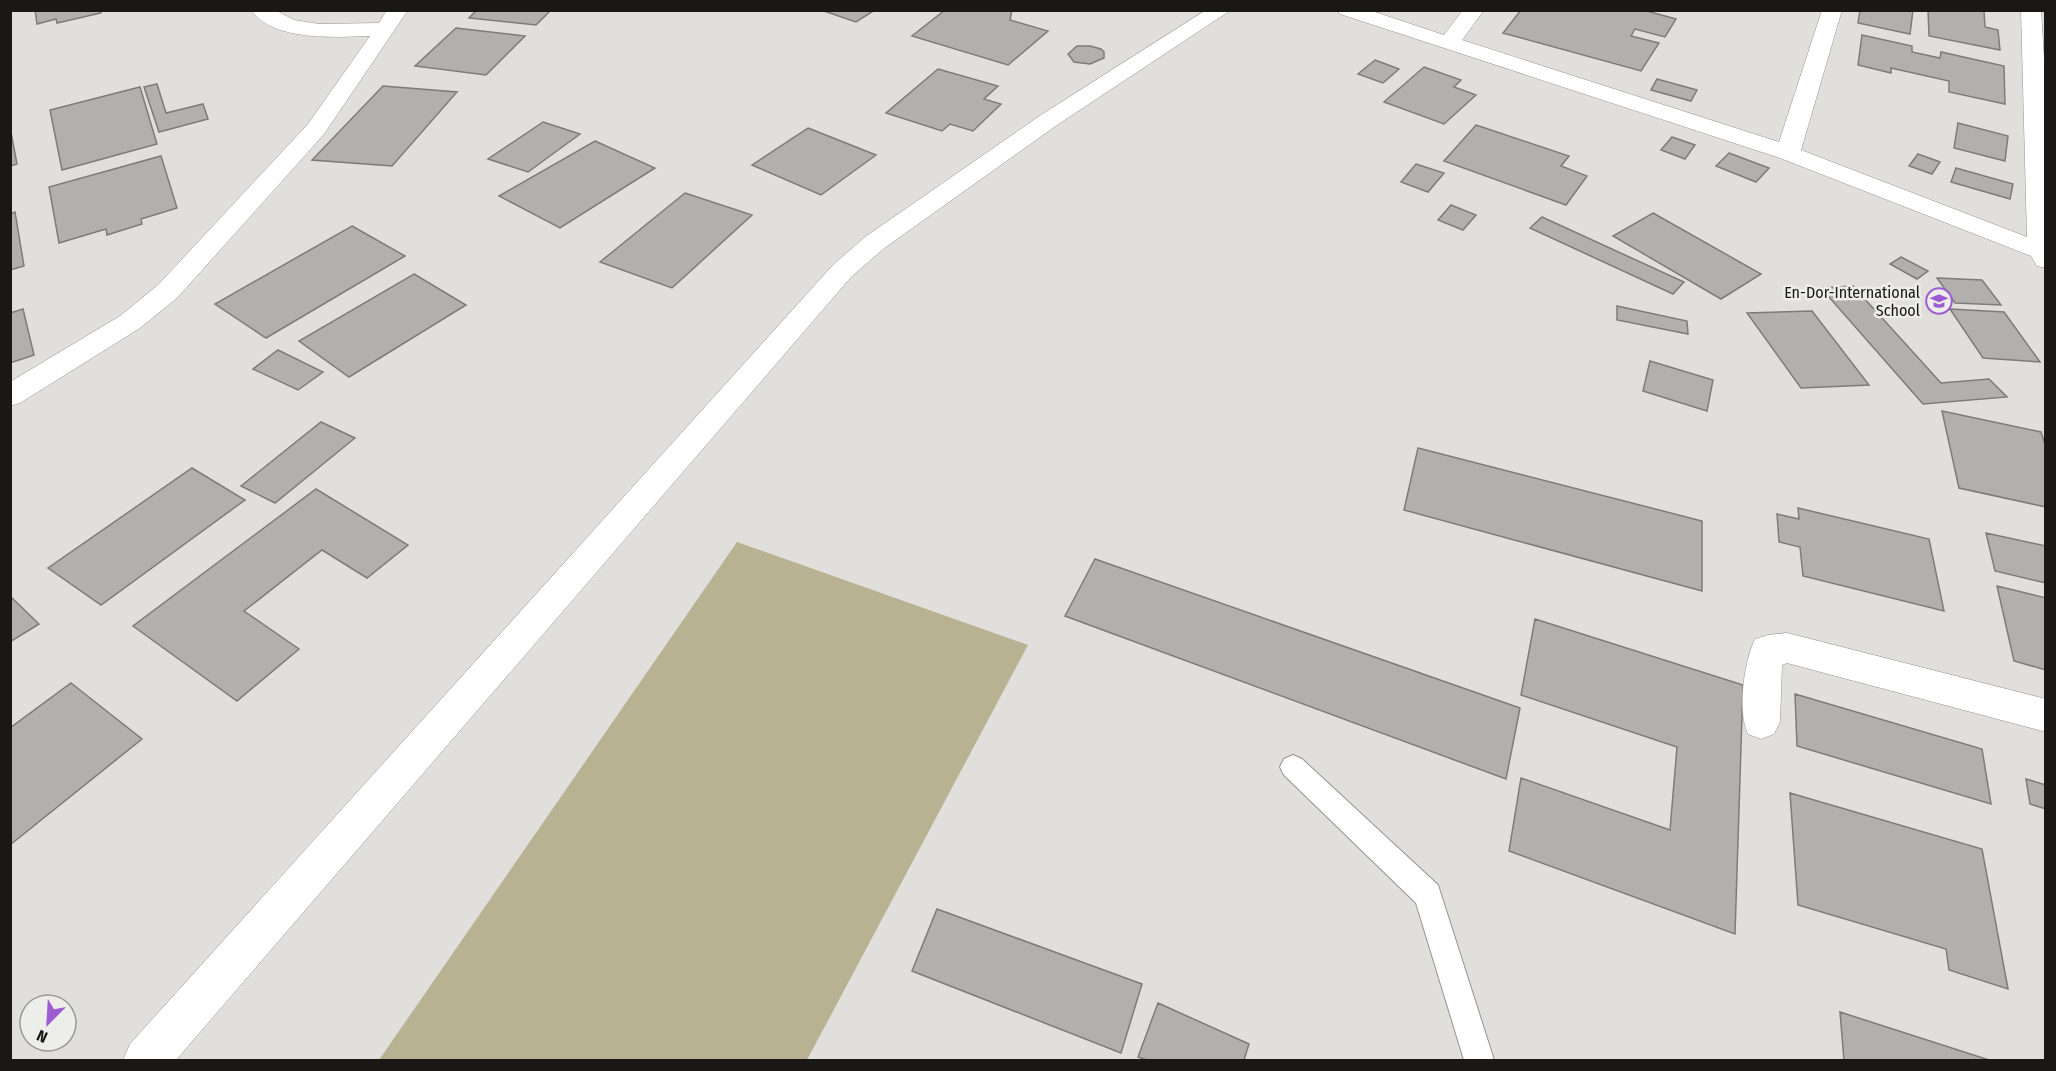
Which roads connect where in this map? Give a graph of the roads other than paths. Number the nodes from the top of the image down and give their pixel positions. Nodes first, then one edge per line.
1 (261, 10) edge
2 (1221, 10) edge
3 (1347, 10) edge
4 (1474, 10) edge
5 (1832, 10) edge
6 (2031, 10) edge
7 (391, 20) edge
8 (1449, 43) junction
9 (1788, 153) junction
10 (2043, 255) edge
11 (10, 396) edge
12 (2046, 716) edge
13 (1761, 722) dead end
14 (1293, 767) dead end
15 (147, 1060) edge
16 (1479, 1060) edge

1 - 7 street
2 - 15 street
3 - 8 street
4 - 8 street
5 - 9 street
6 - 10 street
7 - 11 street
8 - 9 street
9 - 10 street
12 - 13 street
14 - 16 lane

